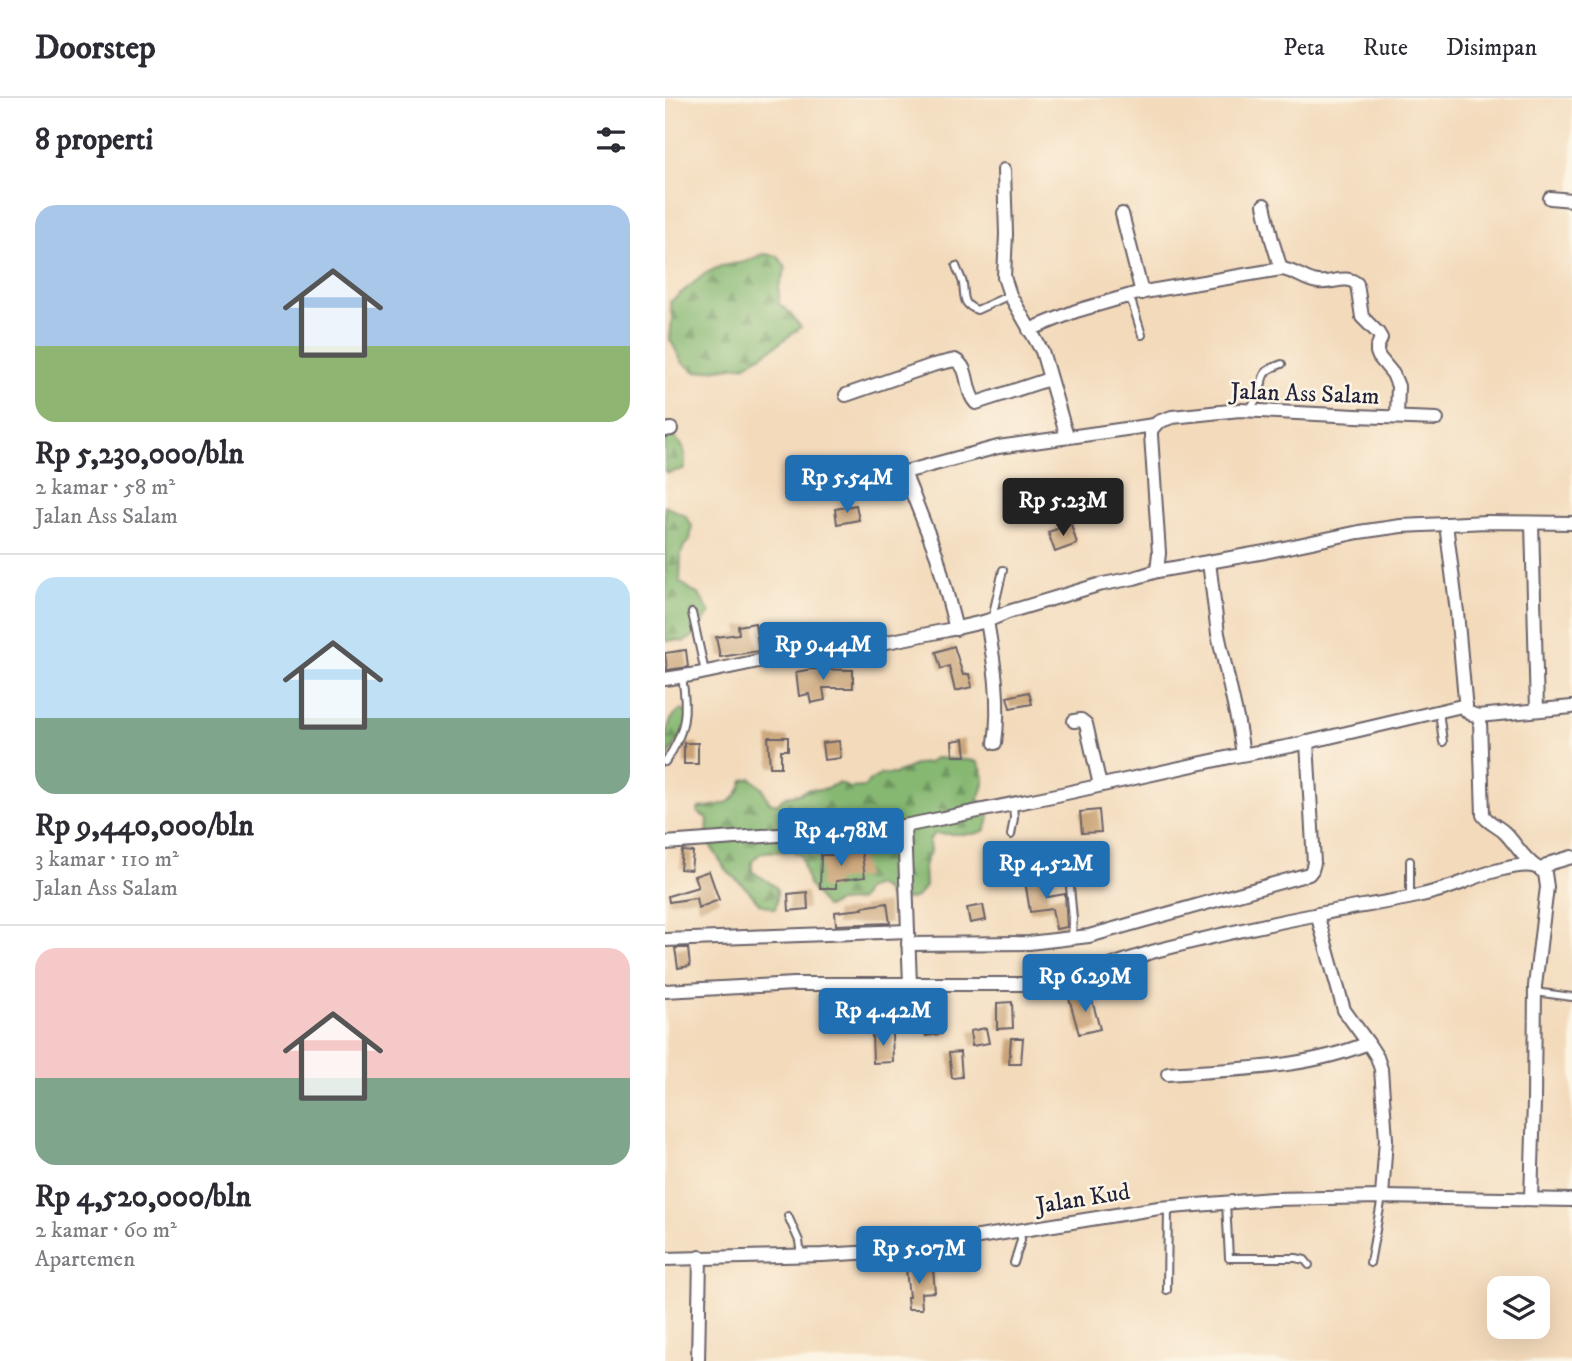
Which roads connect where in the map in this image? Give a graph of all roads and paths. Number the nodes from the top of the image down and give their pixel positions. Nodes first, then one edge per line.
1 (1004, 170) dead end
2 (1551, 198) dead end
3 (1572, 200) edge
4 (1264, 205) dead end
5 (1122, 214) dead end
6 (956, 266) dead end
7 (1281, 269) junction
8 (1142, 293) junction
9 (1010, 295) junction
10 (1124, 297) junction
11 (1029, 330) junction
12 (1142, 335) dead end
13 (1282, 364) dead end
14 (1049, 379) junction
15 (846, 395) dead end
16 (1250, 410) junction
17 (1397, 417) junction
18 (1437, 419) dead end
19 (1154, 425) junction
20 (1067, 437) junction
21 (904, 472) junction
22 (879, 479) dead end
23 (1532, 523) junction
24 (1572, 523) edge
25 (1446, 524) junction
26 (1209, 562) junction
27 (1003, 570) dead end
28 (1157, 570) junction
29 (692, 613) dead end
30 (991, 619) junction
31 (956, 629) junction
32 (705, 672) junction
33 (682, 677) junction
34 (665, 679) edge
35 (1465, 705) junction
36 (1572, 707) edge
37 (1537, 710) junction
38 (1439, 711) junction
39 (1478, 716) junction
40 (1074, 721) dead end
41 (1307, 742) junction
42 (1443, 742) dead end
43 (995, 743) dead end
44 (1243, 754) junction
45 (665, 762) edge
46 (1100, 785) junction
47 (1013, 804) junction
48 (904, 825) junction
49 (1011, 835) dead end
50 (665, 843) edge
51 (1572, 857) edge
52 (1410, 861) dead end
53 (1539, 868) junction
54 (1069, 876) dead end
55 (1410, 898) junction
56 (1317, 914) junction
57 (908, 937) junction
58 (1072, 939) junction
59 (665, 940) edge
60 (909, 984) junction
61 (665, 991) edge
62 (1535, 992) junction
63 (1572, 997) edge
64 (1368, 1043) junction
65 (1168, 1074) dead end
66 (1382, 1197) junction
67 (1531, 1199) junction
68 (1572, 1200) edge
69 (1226, 1203) junction
70 (1168, 1207) junction
71 (788, 1216) dead end
72 (1020, 1231) junction
73 (801, 1256) junction
74 (700, 1257) junction
75 (665, 1258) edge
76 (1014, 1263) dead end
77 (1370, 1263) dead end
78 (1309, 1265) dead end
79 (1167, 1290) dead end
80 (698, 1361) edge

1 - 9 street
2 - 3 street
4 - 7 street
5 - 8 street
6 - 9 lane
7 - 8 street
7 - 17 street
8 - 10 street
9 - 11 street
10 - 11 street
10 - 12 lane
11 - 14 street
13 - 16 lane
14 - 15 street
14 - 20 street
16 - 17 street, Jalan Ass Salam
16 - 19 street, Jalan Ass Salam
17 - 18 street, Jalan Ass Salam
19 - 20 street, Jalan Ass Salam
19 - 28 street
20 - 21 street, Jalan Ass Salam
21 - 22 street, Jalan Ass Salam
21 - 31 street
23 - 24 street
23 - 25 street
23 - 37 street
25 - 26 street
25 - 35 street
26 - 28 street
26 - 44 street
27 - 30 lane
28 - 30 street
29 - 32 lane
30 - 31 street
30 - 43 street
31 - 32 street
32 - 33 street
33 - 34 street
33 - 45 lane
35 - 38 street
35 - 39 street
36 - 37 street
37 - 39 street
38 - 41 street
38 - 42 lane
39 - 53 street
40 - 46 street
41 - 44 street
41 - 58 street
44 - 46 street
46 - 47 street
47 - 48 street
47 - 49 lane
48 - 50 street
48 - 57 street
51 - 53 street
52 - 55 lane
53 - 55 street
53 - 62 street
54 - 58 lane
55 - 56 street
56 - 60 street
56 - 64 street
57 - 58 street
57 - 59 street
57 - 60 street
60 - 61 street
62 - 63 lane
62 - 67 street
64 - 65 street
64 - 66 street
66 - 67 street, Jalan Kud
66 - 69 street, Jalan Kud
66 - 77 lane
67 - 68 street, Jalan Kud
69 - 70 street, Jalan Kud
69 - 78 lane
70 - 72 street, Jalan Kud
70 - 79 lane
71 - 73 lane
72 - 73 street, Jalan Kud
72 - 76 lane
73 - 74 street, Jalan Kud
74 - 75 street, Jalan Kud
74 - 80 street

